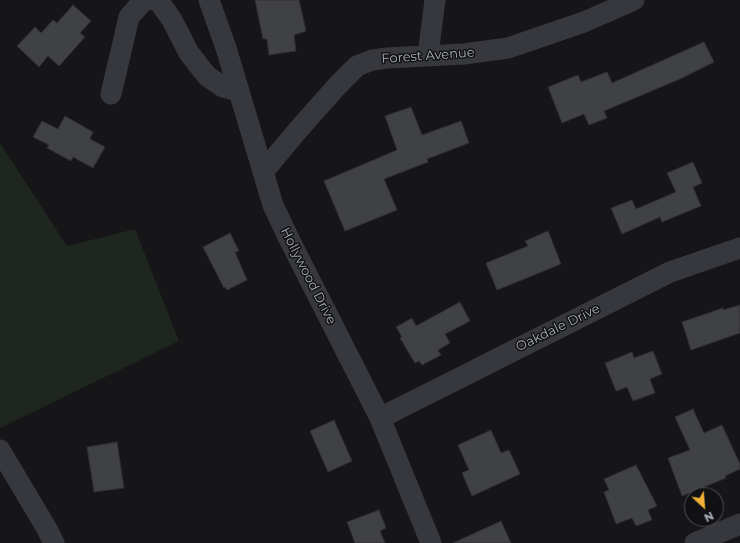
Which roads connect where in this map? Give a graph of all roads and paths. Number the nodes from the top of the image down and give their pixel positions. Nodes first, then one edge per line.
1 (148, 0) edge
2 (158, 0) edge
3 (209, 0) edge
4 (434, 0) edge
5 (634, 0) edge
6 (428, 55) junction
7 (239, 91) junction
8 (111, 94) dead end
9 (262, 172) junction
10 (740, 248) edge
11 (380, 418) junction
12 (0, 450) edge
13 (740, 524) edge
14 (54, 543) edge
15 (431, 543) edge
16 (695, 543) edge

1 - 8 street
2 - 7 street
3 - 7 street, Hollywood Drive
4 - 6 street
5 - 6 street, Forest Avenue
6 - 9 street, Forest Avenue
7 - 9 street, Hollywood Drive
9 - 11 street, Hollywood Drive
10 - 11 street, Oakdale Drive
11 - 15 street, Hollywood Drive
12 - 14 street
13 - 16 street

